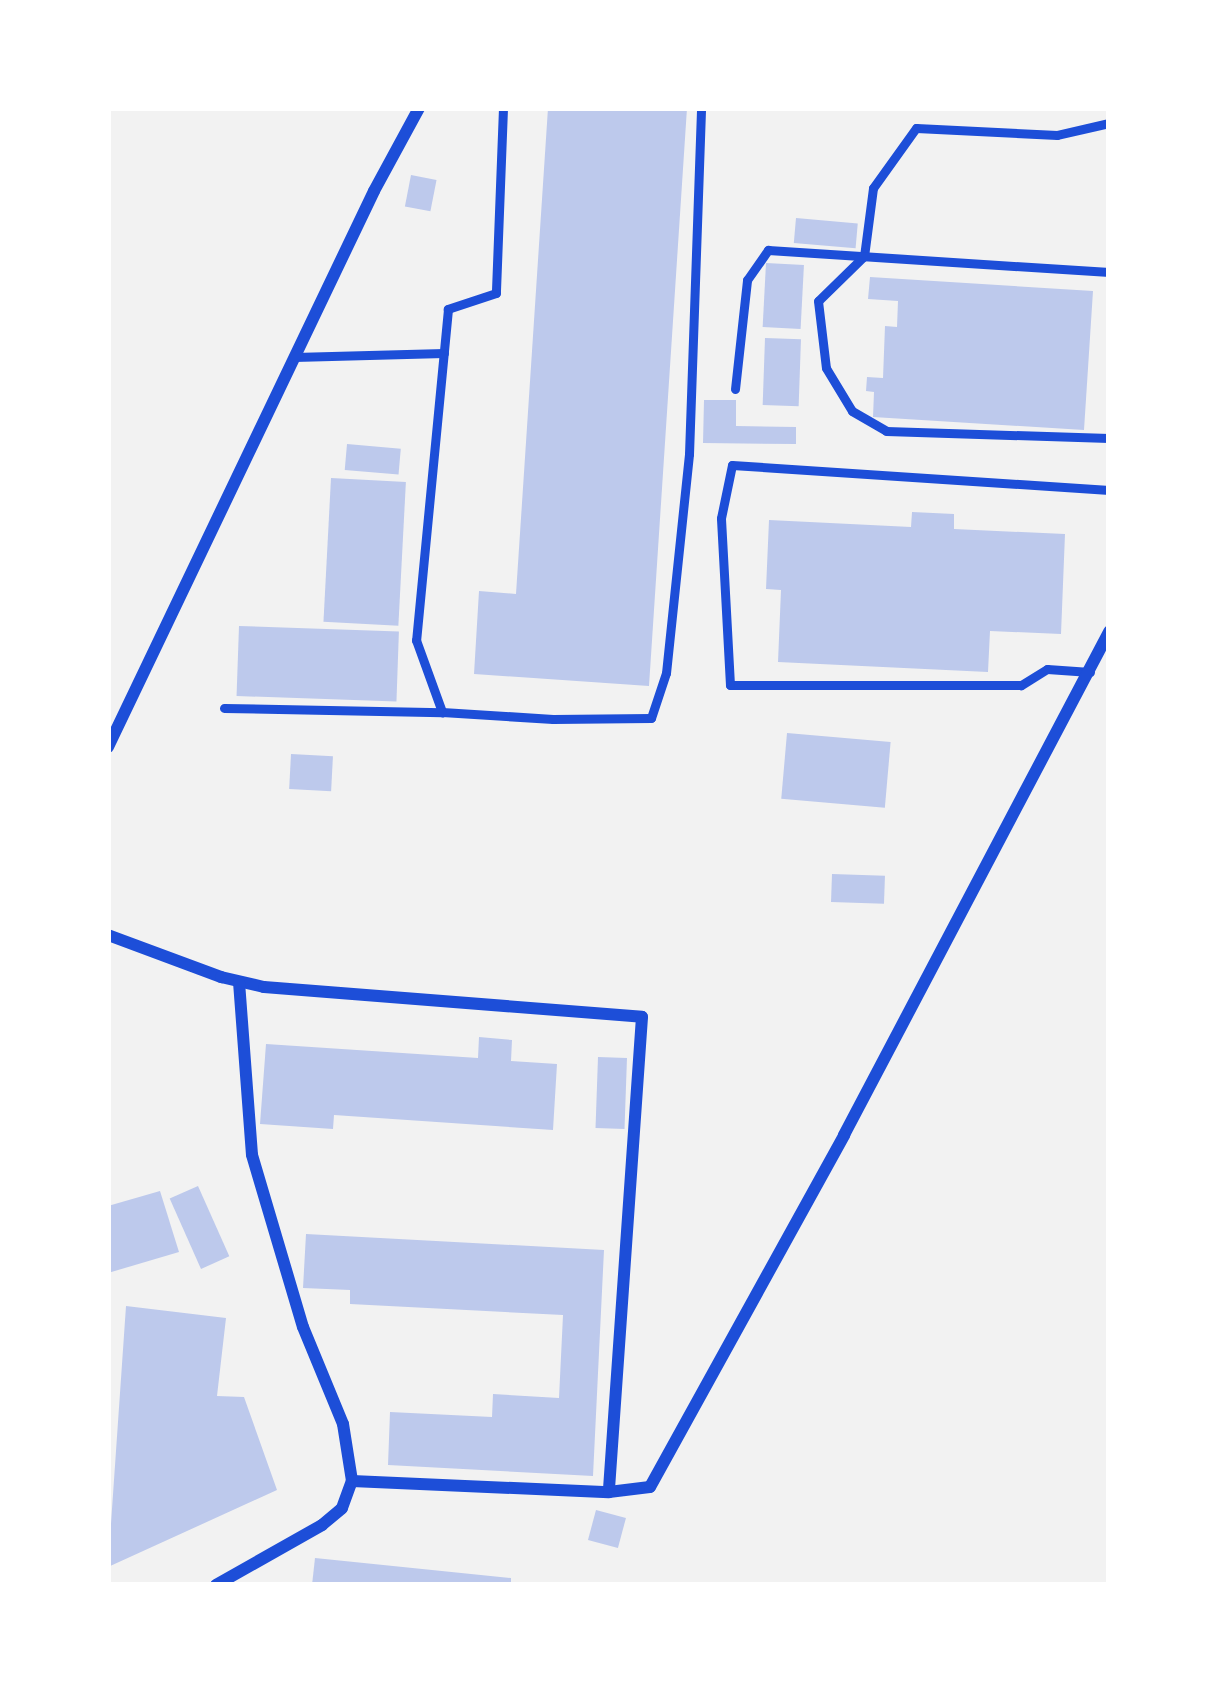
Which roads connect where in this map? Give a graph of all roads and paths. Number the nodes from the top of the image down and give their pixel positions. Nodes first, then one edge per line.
1 (419, 108) edge
2 (503, 108) edge
3 (700, 108) edge
4 (1109, 123) edge
5 (864, 256) junction
6 (1109, 272) edge
7 (444, 352) junction
8 (294, 357) junction
9 (735, 388) dead end
10 (1109, 423) edge
11 (1108, 438) edge
12 (1109, 490) edge
13 (1109, 632) edge
14 (1090, 672) junction
15 (224, 707) dead end
16 (442, 712) junction
17 (108, 746) edge
18 (108, 935) edge
19 (239, 982) junction
20 (352, 1481) junction
21 (609, 1492) junction
22 (216, 1585) edge

1 - 8 street
2 - 7 lane
3 - 16 lane
4 - 5 lane
5 - 6 lane
5 - 9 lane
5 - 11 lane
7 - 8 lane
7 - 16 lane
8 - 17 street
10 - 11 lane
12 - 14 lane
13 - 14 street
14 - 21 street
15 - 16 lane
18 - 19 street
19 - 20 street
19 - 21 street
20 - 21 street
20 - 22 street

